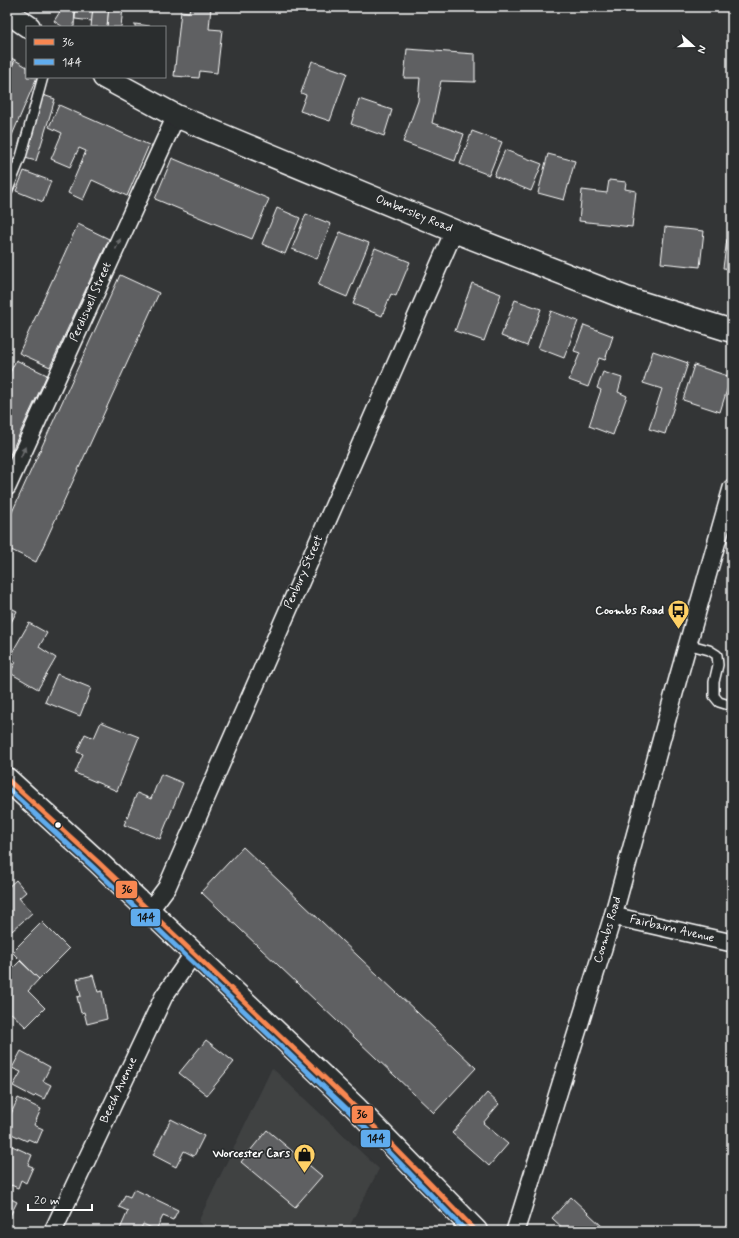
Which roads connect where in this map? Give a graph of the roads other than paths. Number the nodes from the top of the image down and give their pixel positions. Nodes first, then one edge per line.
1 (7, 12) edge
2 (28, 26) edge
3 (43, 78) edge
4 (106, 78) edge
5 (176, 116) junction
6 (7, 192) edge
7 (454, 231) junction
8 (732, 331) edge
9 (7, 487) edge
10 (732, 488) edge
11 (687, 644) junction
12 (732, 706) edge
13 (7, 779) edge
14 (149, 911) junction
15 (612, 916) junction
16 (732, 943) edge
17 (194, 953) junction
18 (53, 1231) edge
19 (476, 1231) edge
20 (515, 1231) edge

1 - 2 main road
3 - 6 lane
4 - 5 main road, Ombersley Road
5 - 7 main road, Ombersley Road
9 -> 5 street, Perdiswell Street
7 - 8 main road, Ombersley Road
7 - 14 street, Penbury Street
10 - 11 street, Coombs Road
11 - 12 lane
11 - 15 street, Coombs Road
13 - 14 main road
14 - 17 main road
15 - 16 street, Fairbairn Avenue
15 - 20 street, Coombs Road
17 - 18 street, Beech Avenue
17 - 19 main road

